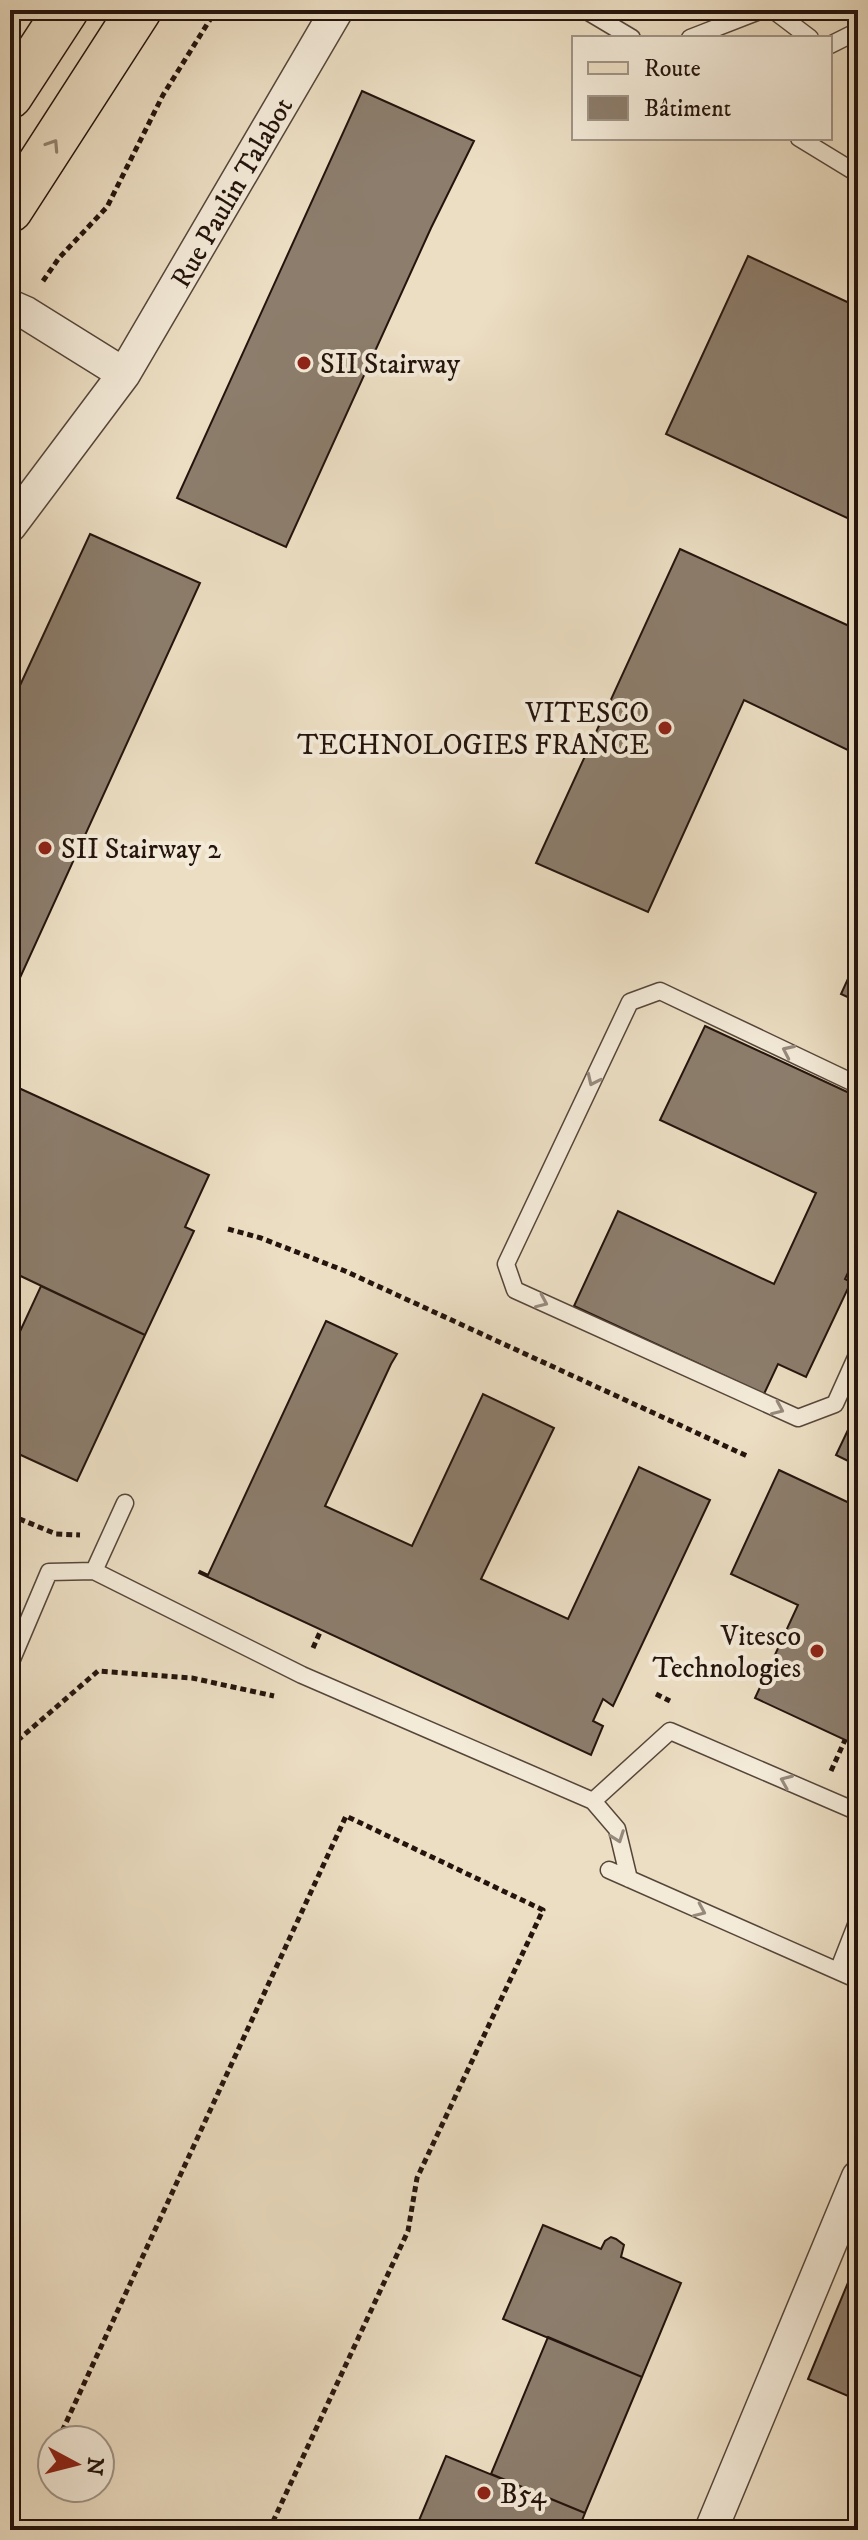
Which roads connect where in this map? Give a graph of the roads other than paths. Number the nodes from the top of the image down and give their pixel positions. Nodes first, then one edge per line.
1 (66, 10) edge
2 (139, 10) edge
3 (337, 10) edge
4 (585, 10) edge
5 (762, 10) edge
6 (773, 10) edge
7 (858, 31) edge
8 (629, 36) edge
9 (695, 36) edge
10 (807, 36) edge
11 (832, 44) edge
12 (10, 96) edge
13 (802, 140) edge
14 (858, 174) edge
15 (10, 210) edge
16 (10, 306) edge
17 (124, 374) junction
18 (10, 526) edge
19 (858, 1085) edge
20 (858, 1353) edge
21 (125, 1503) dead end
22 (94, 1571) junction
23 (11, 1660) edge
24 (593, 1801) junction
25 (858, 1812) edge
26 (609, 1870) dead end
27 (629, 1879) junction
28 (858, 1920) edge
29 (838, 1971) junction
30 (858, 1980) edge
31 (858, 2177) edge
32 (711, 2530) edge

1 - 12 main road
15 -> 2 main road
3 - 17 street, Rue Paulin Talabot
4 - 8 lane
5 - 9 lane
6 - 10 lane
7 - 11 lane
13 - 14 lane
16 - 17 street
17 - 18 street, Rue Paulin Talabot
19 -> 20 lane
21 - 22 lane
22 - 23 lane
22 - 24 lane
25 -> 24 lane
24 -> 27 lane
26 - 27 lane
27 -> 29 lane
28 - 29 lane
29 - 30 lane
31 - 32 street

